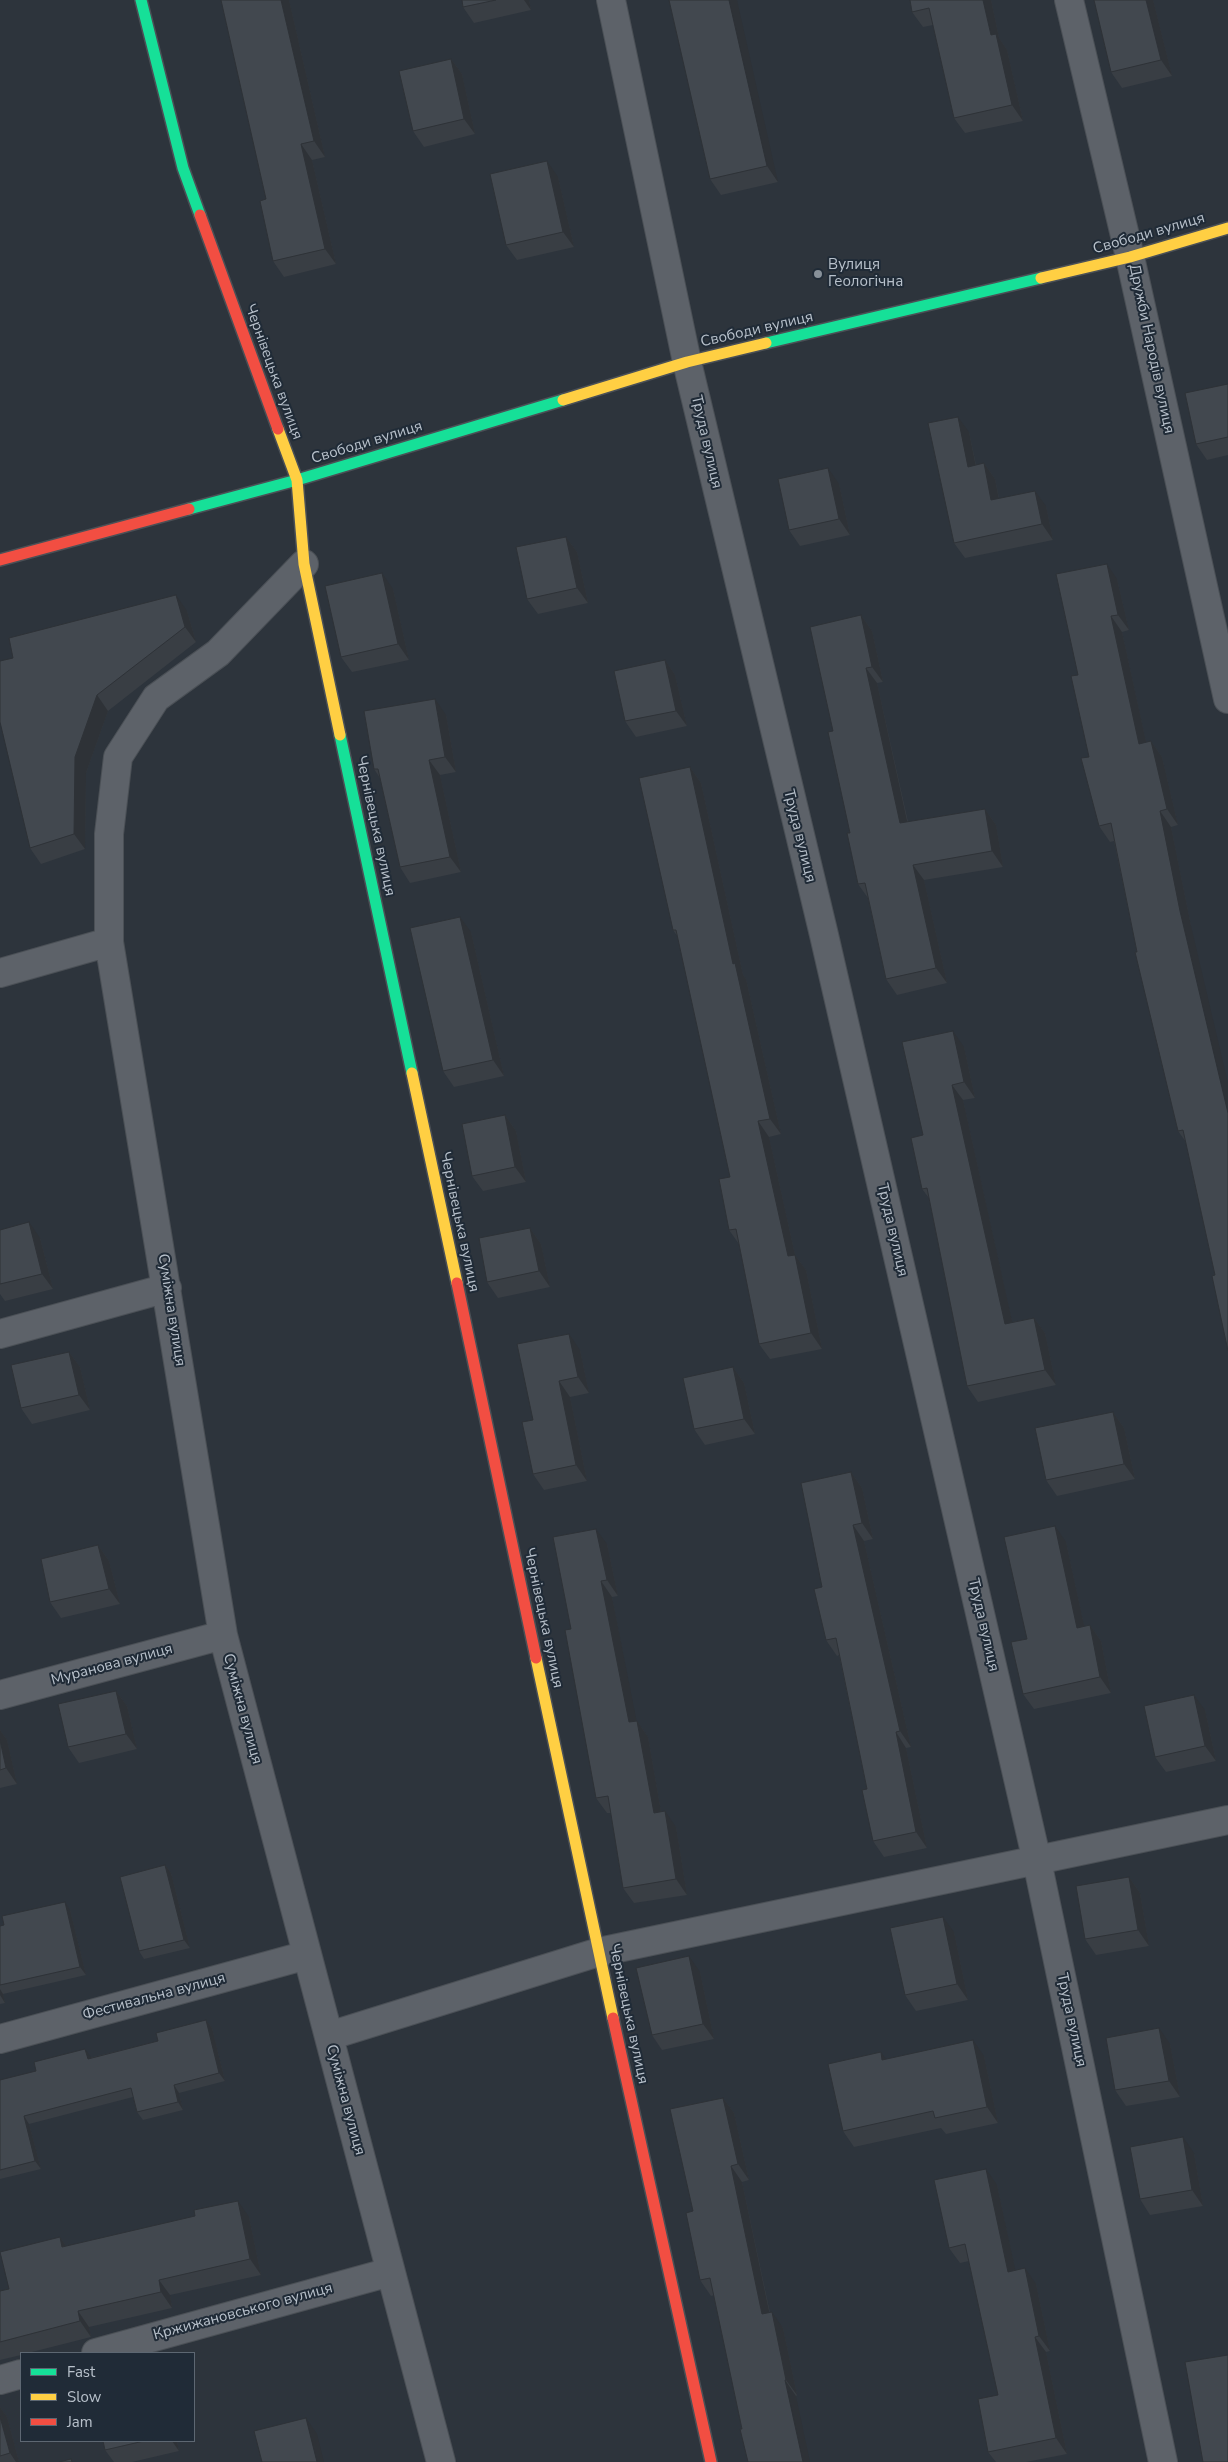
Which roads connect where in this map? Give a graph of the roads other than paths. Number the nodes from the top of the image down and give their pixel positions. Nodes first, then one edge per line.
1 (141, 0) edge
2 (611, 0) edge
3 (1069, 0) edge
4 (1228, 228) edge
5 (1130, 257) junction
6 (687, 362) junction
7 (297, 480) junction
8 (0, 560) edge
9 (304, 564) junction
10 (1228, 699) edge
11 (109, 942) junction
12 (0, 972) edge
13 (167, 1288) junction
14 (0, 1334) edge
15 (223, 1635) junction
16 (0, 1695) edge
17 (1228, 1820) edge
18 (1038, 1861) junction
19 (599, 1952) junction
20 (307, 1955) junction
21 (329, 2036) junction
22 (0, 2039) edge
23 (390, 2272) junction
24 (100, 2352) edge
25 (20, 2374) edge
26 (0, 2380) edge
27 (441, 2462) edge
28 (711, 2462) edge
29 (1163, 2462) edge

1 - 7 street, Чернівецька вулиця
2 - 6 street, Труда вулиця
3 - 5 street, Дружби Народів вулиця
4 - 5 street, Свободи вулиця
5 - 6 street, Свободи вулиця
5 - 10 street, Дружби Народів вулиця
6 - 7 street, Свободи вулиця
6 - 18 street, Труда вулиця
7 - 8 street, Свободи вулиця
7 - 9 street, Чернівецька вулиця
9 - 11 street, Суміжна вулиця
9 - 19 street, Чернівецька вулиця
11 - 12 street
11 - 13 street, Суміжна вулиця
13 - 14 street
13 - 15 street, Суміжна вулиця
15 - 16 street, Муранова вулиця
15 - 20 street, Суміжна вулиця
17 - 18 street
18 - 19 street
18 - 29 street, Труда вулиця
19 - 21 street
19 - 28 street, Чернівецька вулиця
20 - 21 street, Суміжна вулиця
20 - 22 street, Фестивальна вулиця
21 - 23 street, Суміжна вулиця
23 - 24 street, Кржижановського вулиця
23 - 27 street, Суміжна вулиця
25 - 26 street

